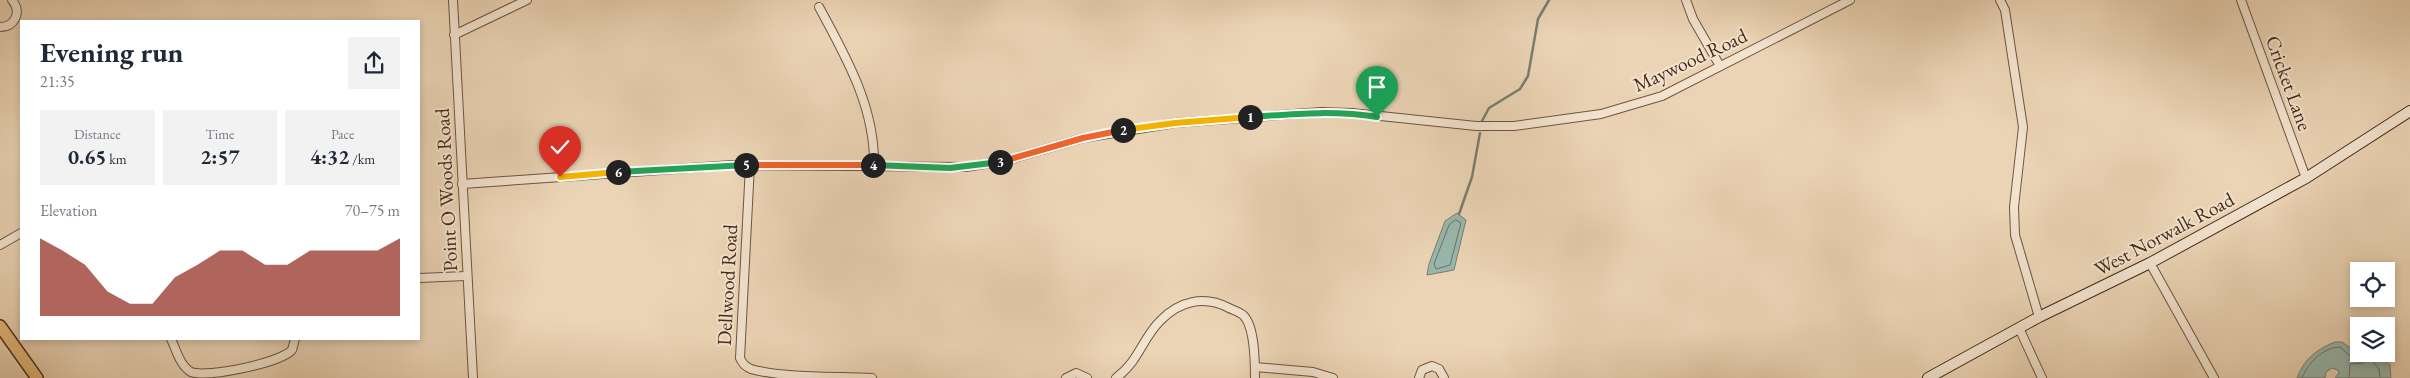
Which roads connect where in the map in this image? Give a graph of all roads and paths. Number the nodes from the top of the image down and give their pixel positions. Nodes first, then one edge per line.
1 (12, 0) edge
2 (453, 0) edge
3 (527, 0) edge
4 (1686, 0) edge
5 (1850, 0) edge
6 (2000, 0) edge
7 (2241, 0) edge
8 (819, 7) dead end
9 (0, 27) edge
10 (454, 35) junction
11 (1720, 66) junction
12 (2410, 111) edge
13 (750, 165) junction
14 (874, 165) junction
15 (2306, 178) junction
16 (462, 184) junction
17 (20, 234) edge
18 (0, 246) edge
19 (2150, 263) junction
20 (466, 276) junction
21 (420, 278) edge
22 (2039, 317) junction
23 (0, 326) edge
24 (2019, 328) junction
25 (0, 338) edge
26 (171, 340) edge
27 (295, 340) edge
28 (1255, 367) junction
29 (37, 378) edge
30 (473, 378) edge
31 (872, 378) edge
32 (1066, 378) edge
33 (1087, 378) edge
34 (1116, 378) edge
35 (1255, 378) edge
36 (1334, 378) edge
37 (1419, 378) edge
38 (1444, 378) edge
39 (1928, 378) edge
40 (2042, 378) edge
41 (2214, 378) edge

1 - 9 street
2 - 10 street, Point O Woods Road
3 - 10 street
4 - 11 street
5 - 11 street, Maywood Road
6 - 22 street
7 - 15 street, Cricket Lane
8 - 14 street
10 - 16 street, Point O Woods Road
11 - 14 street, Maywood Road
12 - 15 main road, West Norwalk Road
13 - 14 street, Maywood Road
13 - 16 street, Maywood Road
13 - 31 street, Dellwood Road
15 - 19 main road, West Norwalk Road
16 - 20 street, Point O Woods Road
17 - 18 street
19 - 22 main road, West Norwalk Road
19 - 41 street
20 - 21 street
20 - 30 street, Point O Woods Road
22 - 24 main road, West Norwalk Road
23 - 29 main road
24 - 39 main road, West Norwalk Road
24 - 40 street
25 - 29 main road
26 - 27 street
28 - 34 street
28 - 35 street
28 - 36 street
32 - 33 street
37 - 38 street

